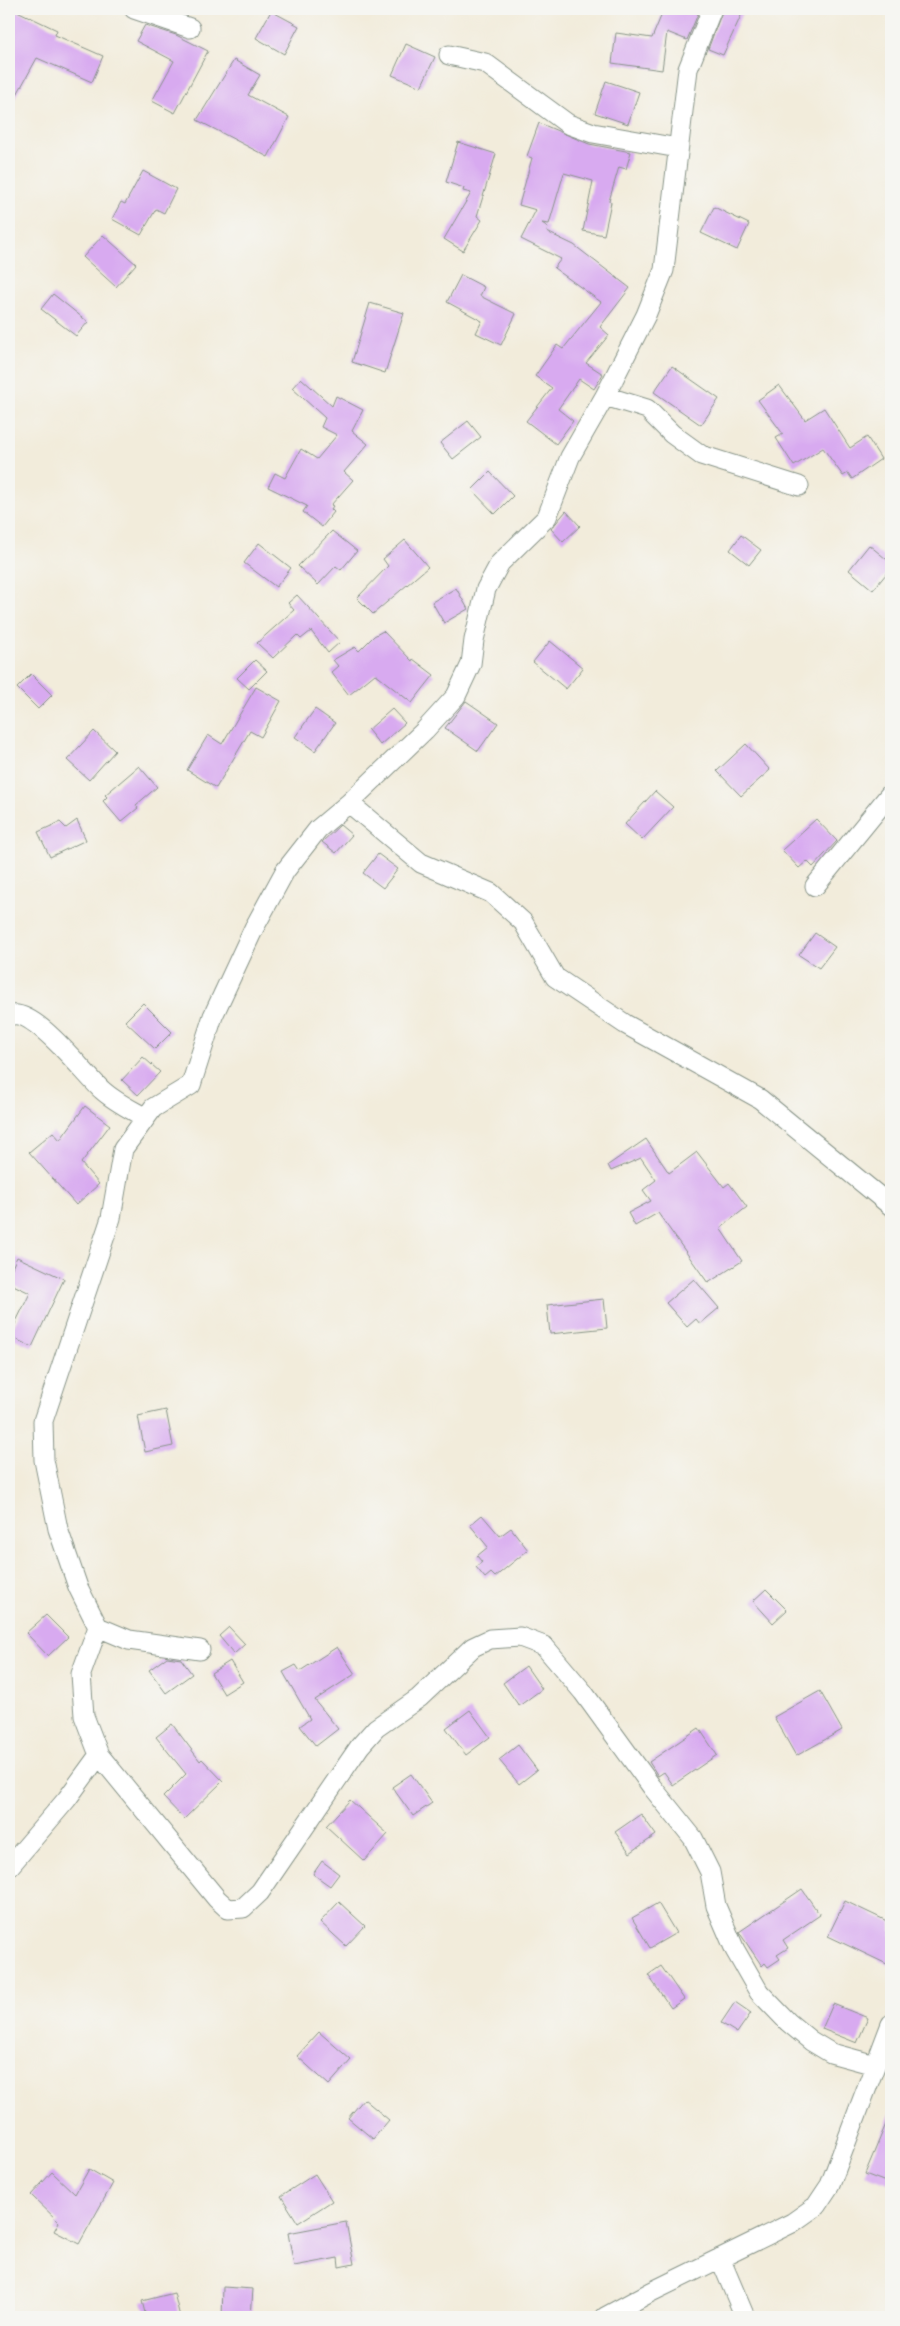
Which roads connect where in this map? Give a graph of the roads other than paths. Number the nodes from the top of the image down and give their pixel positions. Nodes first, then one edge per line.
1 (134, 9) edge
2 (712, 9) edge
3 (190, 28) dead end
4 (450, 55) dead end
5 (678, 148) junction
6 (605, 396) junction
7 (799, 486) dead end
8 (891, 793) edge
9 (349, 803) junction
10 (815, 886) dead end
11 (9, 1016) edge
12 (144, 1117) junction
13 (891, 1206) edge
14 (98, 1628) junction
15 (200, 1650) dead end
16 (99, 1755) junction
17 (9, 1867) edge
18 (891, 2024) edge
19 (875, 2065) junction
20 (720, 2258) junction
21 (605, 2317) edge
22 (745, 2317) edge

1 - 3 street
2 - 5 street
4 - 5 street
5 - 6 street
6 - 7 street
6 - 9 street
8 - 10 street
9 - 12 street
9 - 13 street
11 - 12 street
12 - 14 street
14 - 15 street
14 - 16 street
16 - 17 street
16 - 19 street
18 - 19 street
19 - 20 street
20 - 21 street
20 - 22 street

